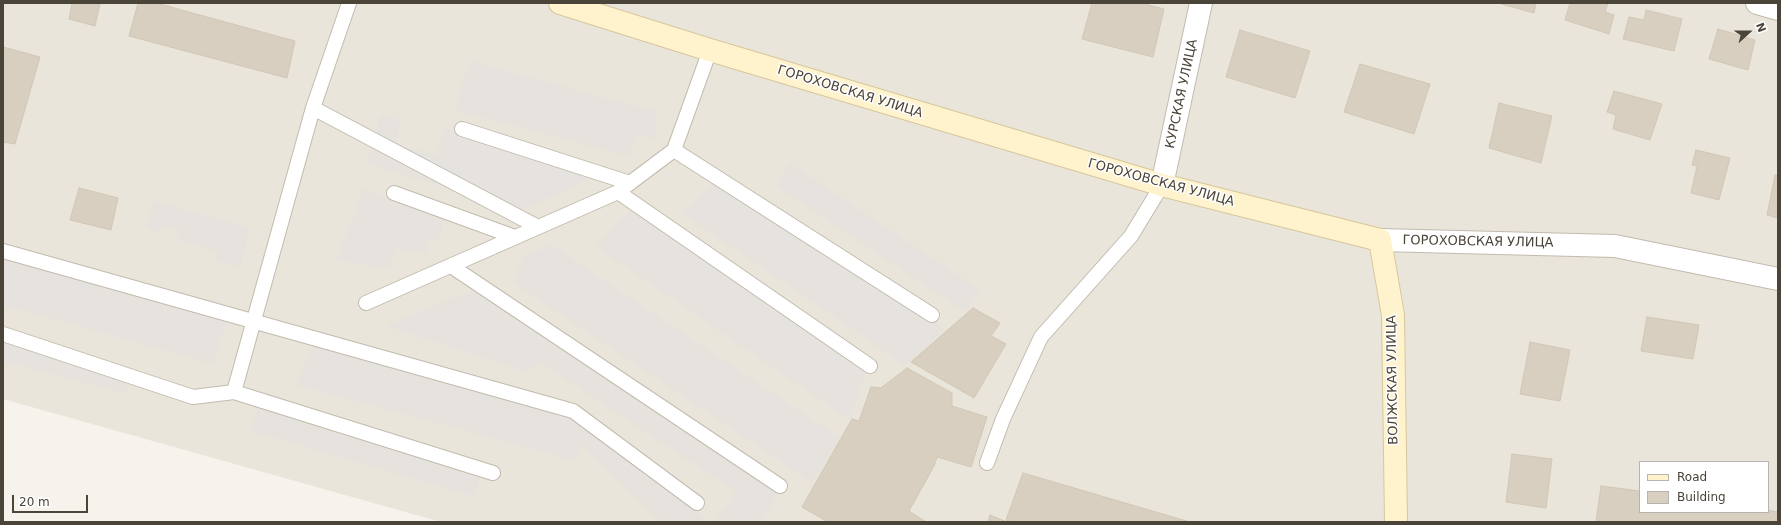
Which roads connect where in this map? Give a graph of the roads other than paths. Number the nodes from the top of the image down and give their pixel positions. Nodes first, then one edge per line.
1 (349, 3) edge
2 (560, 3) edge
3 (1201, 3) edge
4 (1757, 3) edge
5 (1778, 9) edge
6 (710, 50) junction
7 (313, 108) junction
8 (462, 129) dead end
9 (674, 150) junction
10 (630, 183) junction
11 (1162, 185) junction
12 (618, 192) junction
13 (394, 193) dead end
14 (538, 227) junction
15 (515, 238) junction
16 (1380, 240) junction
17 (3, 251) edge
18 (451, 266) junction
19 (1778, 279) edge
20 (366, 303) dead end
21 (932, 315) dead end
22 (254, 320) junction
23 (3, 334) edge
24 (870, 366) dead end
25 (234, 392) junction
26 (987, 463) dead end
27 (493, 473) dead end
28 (780, 486) dead end
29 (697, 503) dead end
30 (1396, 522) edge

1 - 7 lane
2 - 6 street, ГОРОХОВСКАЯ УЛИЦА
3 - 11 street, КУРСКАЯ УЛИЦА
4 - 5 street
6 - 9 lane
6 - 11 street, ГОРОХОВСКАЯ УЛИЦА
7 - 14 lane
7 - 22 lane
8 - 10 lane
9 - 10 lane
9 - 21 lane
10 - 12 lane
11 - 16 street, ГОРОХОВСКАЯ УЛИЦА
11 - 26 lane
12 - 14 lane
12 - 24 lane
13 - 15 lane
14 - 15 lane
15 - 18 lane
16 - 19 street, ГОРОХОВСКАЯ УЛИЦА
16 - 30 street, ВОЛЖСКАЯ УЛИЦА
17 - 22 lane
18 - 20 lane
18 - 28 lane
22 - 25 lane
22 - 29 lane
23 - 25 lane
25 - 27 lane

